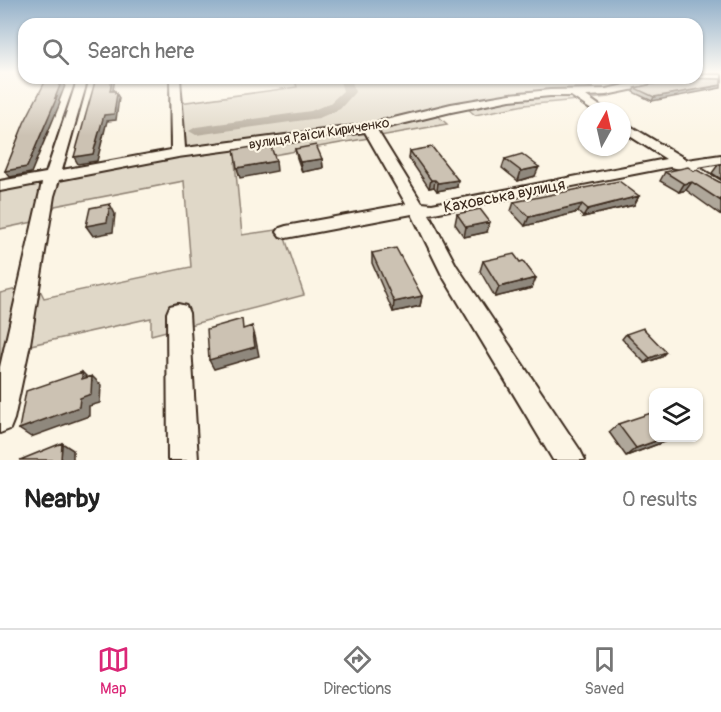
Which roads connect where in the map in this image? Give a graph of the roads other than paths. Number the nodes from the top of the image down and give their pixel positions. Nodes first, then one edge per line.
1 (78, 93) edge
2 (176, 93) edge
3 (568, 93) edge
4 (574, 93) edge
5 (588, 102) edge
6 (369, 128) junction
7 (631, 131) edge
8 (178, 153) junction
9 (721, 159) edge
10 (684, 165) junction
11 (52, 176) junction
12 (0, 186) edge
13 (721, 188) edge
14 (417, 208) junction
15 (286, 232) dead end
16 (178, 313) dead end
17 (0, 419) edge
18 (183, 460) edge
19 (570, 460) edge

1 - 11 street
2 - 8 street
3 - 6 street, вулиця Раїси Кириченко
4 - 5 street
6 - 8 street, вулиця Раїси Кириченко
6 - 14 street
7 - 10 street
8 - 11 street, вулиця Раїси Кириченко
9 - 10 street, Каховська вулиця
10 - 13 street
10 - 14 street, Каховська вулиця
11 - 12 street, вулиця Раїси Кириченко
11 - 17 street
14 - 15 street, Каховська вулиця
14 - 19 street
16 - 18 street

